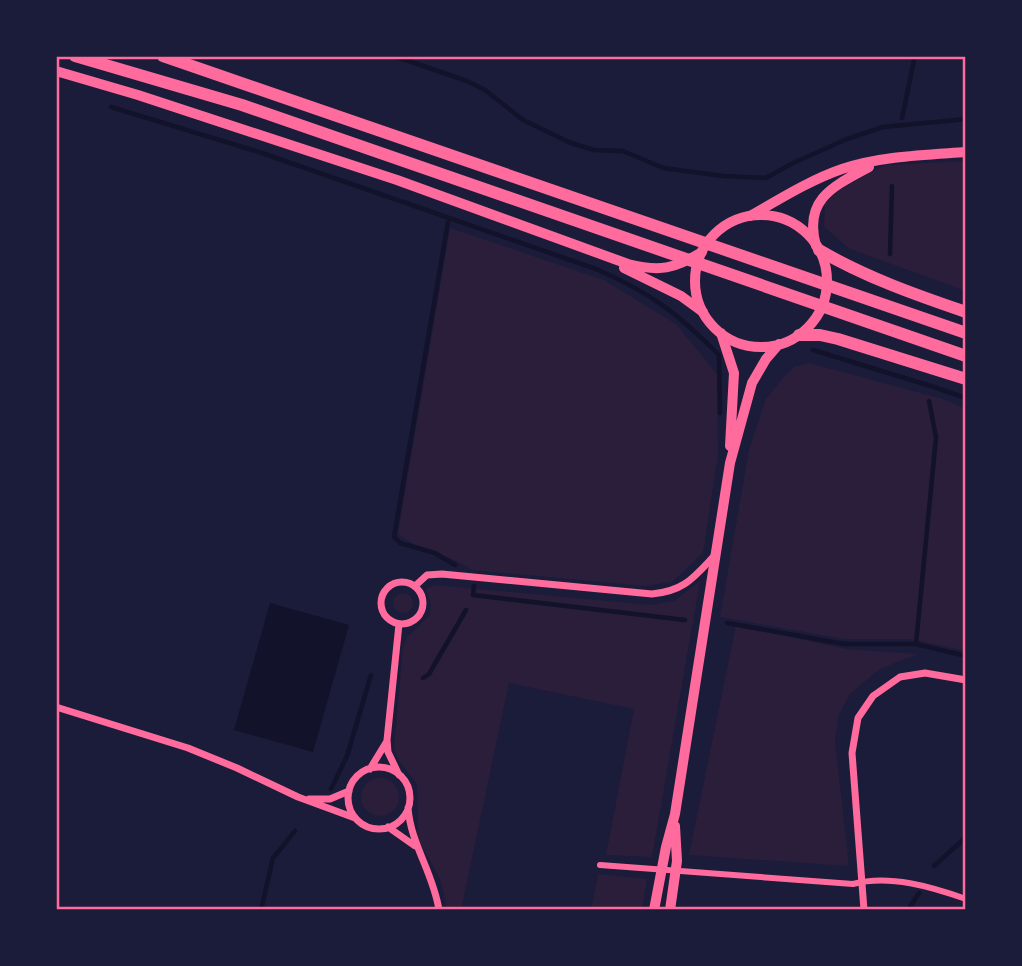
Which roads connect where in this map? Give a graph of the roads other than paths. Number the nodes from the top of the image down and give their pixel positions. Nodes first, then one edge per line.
1 (75, 56) edge
2 (163, 56) edge
3 (56, 71) edge
4 (966, 152) edge
5 (882, 160) junction
6 (750, 216) junction
7 (818, 248) junction
8 (593, 252) junction
9 (702, 252) junction
10 (703, 312) junction
11 (966, 312) edge
12 (721, 333) junction
13 (966, 333) edge
14 (799, 335) junction
15 (779, 344) junction
16 (966, 356) edge
17 (966, 379) edge
18 (730, 463) junction
19 (716, 553) junction
20 (415, 586) junction
21 (399, 624) junction
22 (966, 680) edge
23 (56, 707) edge
24 (387, 740) junction
25 (370, 769) junction
26 (400, 775) junction
27 (349, 791) junction
28 (298, 797) junction
29 (408, 808) junction
30 (675, 814) junction
31 (355, 818) junction
32 (388, 827) junction
33 (416, 846) junction
34 (600, 865) dead end
35 (662, 869) junction
36 (676, 870) junction
37 (863, 881) junction
38 (966, 899) edge
39 (439, 910) edge
40 (654, 910) edge
41 (670, 910) edge
42 (864, 910) edge

1 - 16 highway
2 - 13 highway
3 - 8 street
4 - 5 street
5 - 6 street
5 - 7 street
6 - 7 main road
6 - 9 main road
7 - 11 highway
7 - 14 main road
8 - 9 street
8 - 10 street
9 - 10 main road
10 - 12 main road
12 - 15 main road
12 - 18 main road
14 - 15 main road
14 - 17 highway
15 - 18 main road
18 - 19 main road
19 - 20 street
19 - 30 main road
20 - 21 street
20 - 21 street
21 - 24 street
22 - 37 street
23 - 28 street
24 - 25 street
24 - 26 street
25 - 26 street
25 - 27 street
26 - 29 street
27 - 28 street
27 - 31 street
28 - 31 street
29 - 32 street
29 - 33 street
30 - 35 main road
30 - 36 main road
31 - 32 street
32 - 33 street
33 - 39 street
34 - 35 street
35 - 36 street
35 - 40 main road
36 - 37 street
36 - 41 main road
37 - 38 street
37 - 42 street

